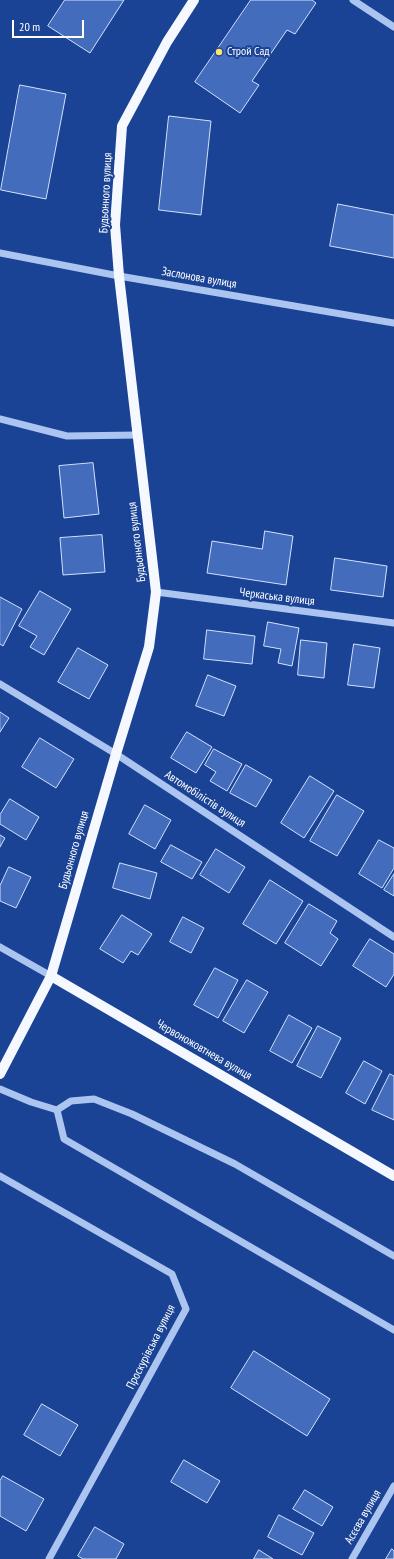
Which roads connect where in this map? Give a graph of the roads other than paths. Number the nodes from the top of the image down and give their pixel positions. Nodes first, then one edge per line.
1 (194, 0) edge
2 (353, 0) edge
3 (394, 27) edge
4 (0, 252) edge
5 (119, 276) junction
6 (394, 323) edge
7 (0, 419) edge
8 (138, 435) junction
9 (156, 592) junction
10 (394, 623) edge
11 (0, 684) edge
12 (116, 754) junction
13 (394, 937) edge
14 (0, 947) edge
15 (51, 976) junction
16 (0, 1074) edge
17 (0, 1089) edge
18 (57, 1110) junction
19 (0, 1176) edge
20 (394, 1176) edge
21 (394, 1256) edge
22 (394, 1330) edge
23 (394, 1486) edge
24 (49, 1559) edge
25 (352, 1559) edge

1 - 5 main road, Будьонного вулиця
2 - 3 street
4 - 5 street, Заслонова вулиця
5 - 6 street, Заслонова вулиця
5 - 8 main road, Будьонного вулиця
7 - 8 street
8 - 9 main road, Будьонного вулиця
9 - 10 street, Черкаська вулиця
9 - 12 main road, Будьонного вулиця
11 - 12 street, Автомобілістів вулиця
12 - 13 street, Автомобілістів вулиця
12 - 15 main road, Будьонного вулиця
14 - 15 street, Червоножовтнева вулиця
15 - 16 main road, Будьонного вулиця
15 - 20 main road, Червоножовтнева вулиця
17 - 18 street
18 - 21 street
18 - 22 street
19 - 24 street, Проскурівська вулиця
23 - 25 street, Асєєва вулиця

